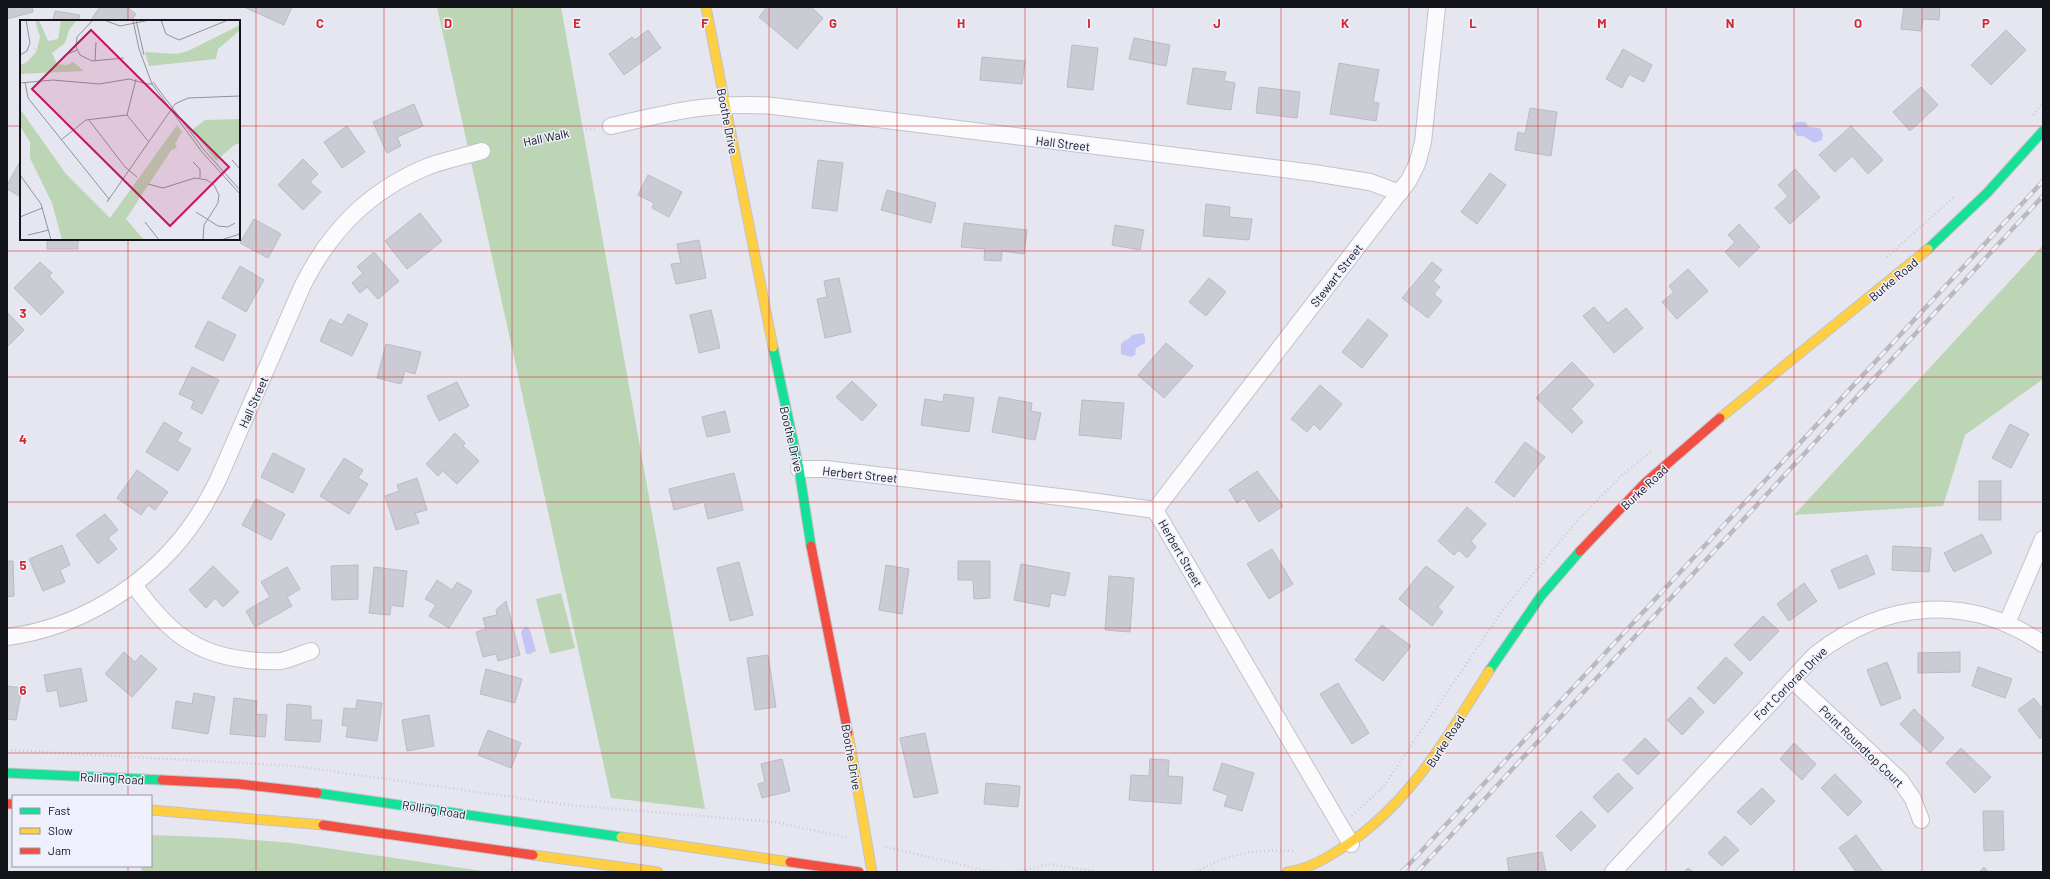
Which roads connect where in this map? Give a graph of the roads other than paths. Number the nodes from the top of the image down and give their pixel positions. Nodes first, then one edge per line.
1 (706, 7) edge
2 (1436, 7) edge
3 (725, 105) junction
4 (611, 126) road end
5 (2043, 131) edge
6 (482, 151) road end
7 (1400, 193) junction
8 (799, 469) junction
9 (1155, 510) junction
10 (2043, 539) edge
11 (134, 585) junction
12 (2008, 623) junction
13 (7, 637) edge
14 (2043, 644) edge
15 (311, 651) dead end
16 (1792, 680) junction
17 (7, 773) edge
18 (152, 810) edge
19 (1921, 820) dead end
20 (1351, 844) junction
21 (658, 872) edge
22 (859, 872) edge
23 (872, 872) edge
24 (1287, 872) edge
25 (1613, 872) edge

1 - 3 street, Boothe Drive
2 - 7 street, Stewart Street
3 - 4 street, Hall Street
3 - 7 street, Hall Street
3 - 8 street, Boothe Drive
5 - 20 street, Burke Road
6 - 11 street, Hall Street
7 - 9 street, Stewart Street
8 - 9 street, Herbert Street
8 - 23 street, Boothe Drive
9 - 20 street, Herbert Street
10 - 12 street
11 - 13 street, Hall Street
11 - 15 street
12 - 14 street, Fort Corloran Drive
12 - 16 street, Fort Corloran Drive
16 - 19 street, Point Roundtop Court
16 - 25 street, Fort Corloran Drive
17 - 22 street, Rolling Road
18 - 21 street
20 - 24 street, Burke Road

